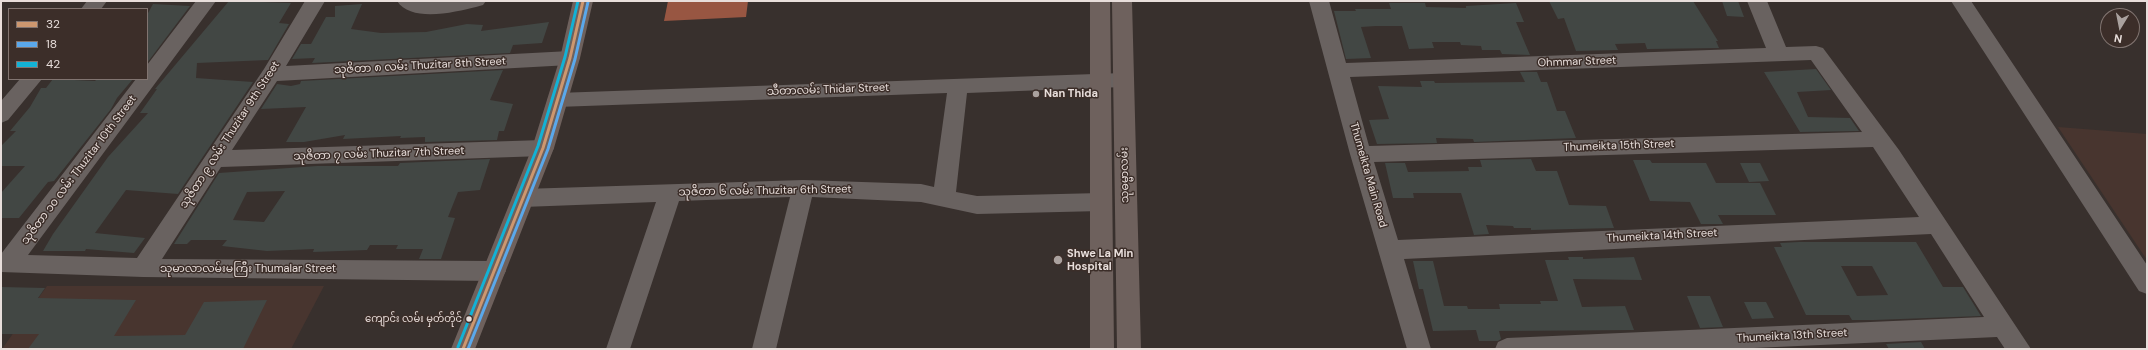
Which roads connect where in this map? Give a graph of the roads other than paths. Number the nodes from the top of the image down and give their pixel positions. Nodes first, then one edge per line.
1 (206, 1) edge
2 (315, 1) edge
3 (407, 1) edge
4 (476, 1) edge
5 (583, 1) edge
6 (1100, 1) edge
7 (1122, 1) edge
8 (1318, 1) edge
9 (1757, 1) edge
10 (1961, 1) edge
11 (1779, 54) junction
12 (570, 58) junction
13 (1338, 70) junction
14 (270, 74) junction
15 (148, 77) edge
16 (31, 80) edge
17 (145, 80) edge
18 (1123, 80) junction
19 (1099, 81) junction
20 (958, 86) junction
21 (557, 100) junction
22 (1, 115) edge
23 (1877, 139) junction
24 (543, 148) junction
25 (1361, 154) junction
26 (215, 159) junction
27 (803, 188) junction
28 (671, 192) junction
29 (944, 197) junction
30 (523, 198) junction
31 (1101, 202) junction
32 (1935, 225) junction
33 (1389, 250) junction
34 (5, 263) edge
35 (143, 268) junction
36 (494, 271) junction
37 (1102, 283) junction
38 (1128, 284) junction
39 (2147, 284) edge
40 (2004, 326) junction
41 (463, 349) edge
42 (618, 349) edge
43 (764, 349) edge
44 (1102, 349) edge
45 (1129, 349) edge
46 (1419, 349) edge
47 (1507, 349) edge
48 (2019, 349) edge

1 - 15 street, သုဇိတာ ၁၀ လမ်း Thuzitar 10th Street
2 - 14 street, သုဇိတာ ၉ လမ်း Thuzitar 9th Street
3 - 4 street
5 - 12 main road
6 - 19 main road
7 - 18 main road, သုဓမ္မာလမ်း
8 - 13 street, Thumeikta Main Road
9 - 11 street
10 - 39 street
11 - 13 street, Ohmmar Street
11 - 23 street, Ohmmar Street
12 - 14 street, သုဇိတာ ၈ လမ်း Thuzitar 8th Street
12 - 21 main road
13 - 25 street, Thumeikta Main Road
14 - 26 street, သုဇိတာ ၉ လမ်း Thuzitar 9th Street
16 - 22 street
17 - 34 street, သုဇိတာ ၁၀ လမ်း Thuzitar 10th Street
18 - 19 street, သီတာလမ်း Thidar Street
18 - 38 main road, သုဓမ္မာလမ်း
19 - 20 street, သီတာလမ်း Thidar Street
19 - 31 main road
20 - 21 street, သီတာလမ်း Thidar Street
20 - 29 street
21 - 24 main road
23 - 25 street, Thumeikta 15th Street
23 - 32 street
24 - 26 street, သုဇိတာ ၇ လမ်း Thuzitar 7th Street
24 - 30 main road
25 - 33 street, Thumeikta Main Road
26 - 35 street, သုဇိတာ ၉ လမ်း Thuzitar 9th Street
27 - 28 street, သုဇိတာ ၆ လမ်း Thuzitar 6th Street
27 - 29 street, သုဇိတာ ၆ လမ်း Thuzitar 6th Street
27 - 43 street
28 - 30 street, သုဇိတာ ၆ လမ်း Thuzitar 6th Street
28 - 42 street
29 - 31 street, သုဇိတာ ၆ လမ်း Thuzitar 6th Street
30 - 36 main road
31 - 37 main road
32 - 33 street, Thumeikta 14th Street
32 - 40 street
33 - 46 street, Thumeikta Main Road
34 - 35 street, သုမာလာလမ်းမကြီး Thumalar Street
35 - 36 street, သုမာလာလမ်းမကြီး Thumalar Street
36 - 41 main road
37 - 38 street
37 - 44 main road
38 - 45 main road, သုဓမ္မာလမ်း
40 - 47 street, Thumeikta 13th Street
40 - 48 street

